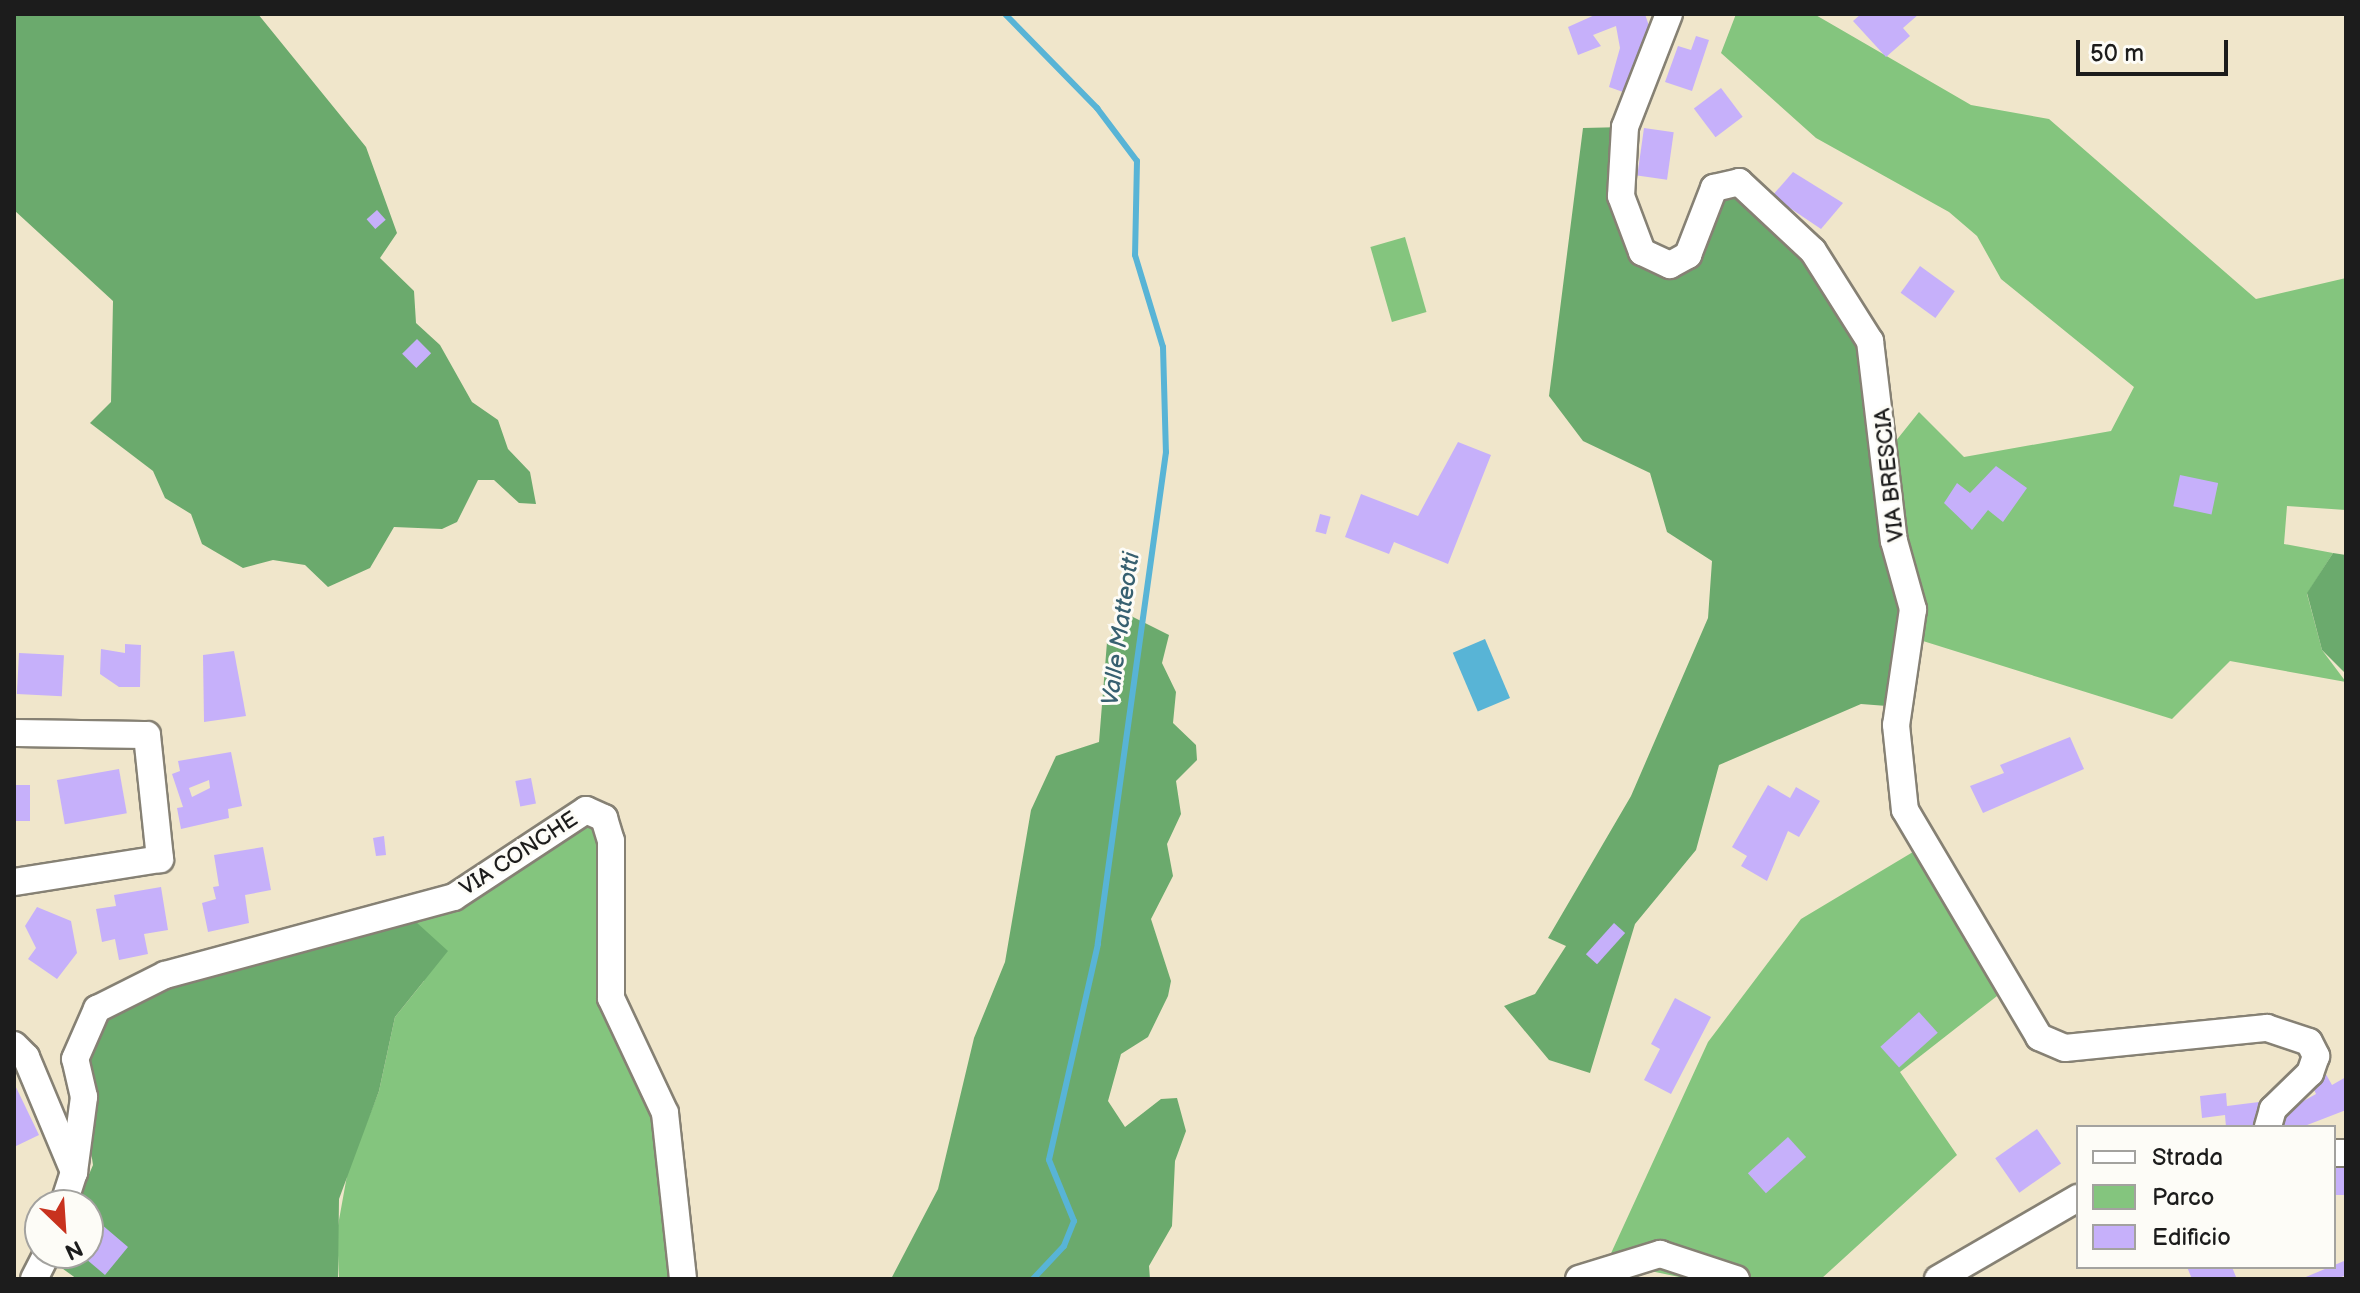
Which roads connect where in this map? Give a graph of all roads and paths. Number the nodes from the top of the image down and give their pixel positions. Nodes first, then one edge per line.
1 (1669, 14) edge
2 (14, 733) edge
3 (14, 882) edge
4 (14, 1045) edge
5 (2269, 1125) edge
6 (74, 1172) junction
7 (68, 1189) edge
8 (2076, 1199) edge
9 (683, 1279) edge
10 (1579, 1279) edge
11 (1736, 1279) edge
12 (1938, 1279) edge

1 - 5 street, VIA BRESCIA
2 - 3 street
4 - 6 street
6 - 7 street
6 - 9 street, VIA CONCHE
8 - 12 street
10 - 11 street

